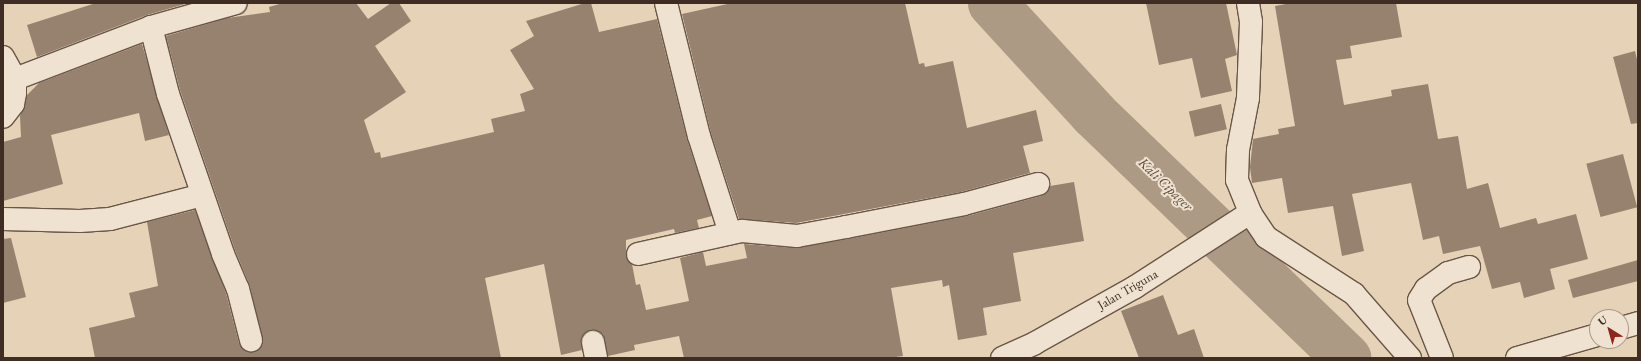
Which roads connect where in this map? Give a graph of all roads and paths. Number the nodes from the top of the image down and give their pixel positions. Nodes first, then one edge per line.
1 (236, 3) edge
2 (666, 3) edge
3 (1248, 3) edge
4 (151, 27) junction
5 (3, 57) edge
6 (14, 79) junction
7 (3, 117) edge
8 (1038, 184) dead end
9 (202, 195) junction
10 (1243, 218) junction
11 (3, 219) edge
12 (730, 233) junction
13 (638, 254) dead end
14 (1469, 267) dead end
15 (1589, 337) edge
16 (251, 340) dead end
17 (1002, 358) edge
18 (1410, 358) edge
19 (1442, 358) edge
20 (1517, 358) edge

1 - 4 street
2 - 12 street
3 - 10 street
4 - 6 street
4 - 9 street
5 - 6 street
6 - 7 street
8 - 12 street
9 - 11 street
9 - 16 street
10 - 17 street, Jalan Triguna
10 - 18 street
12 - 13 street
14 - 19 street
15 - 20 street

